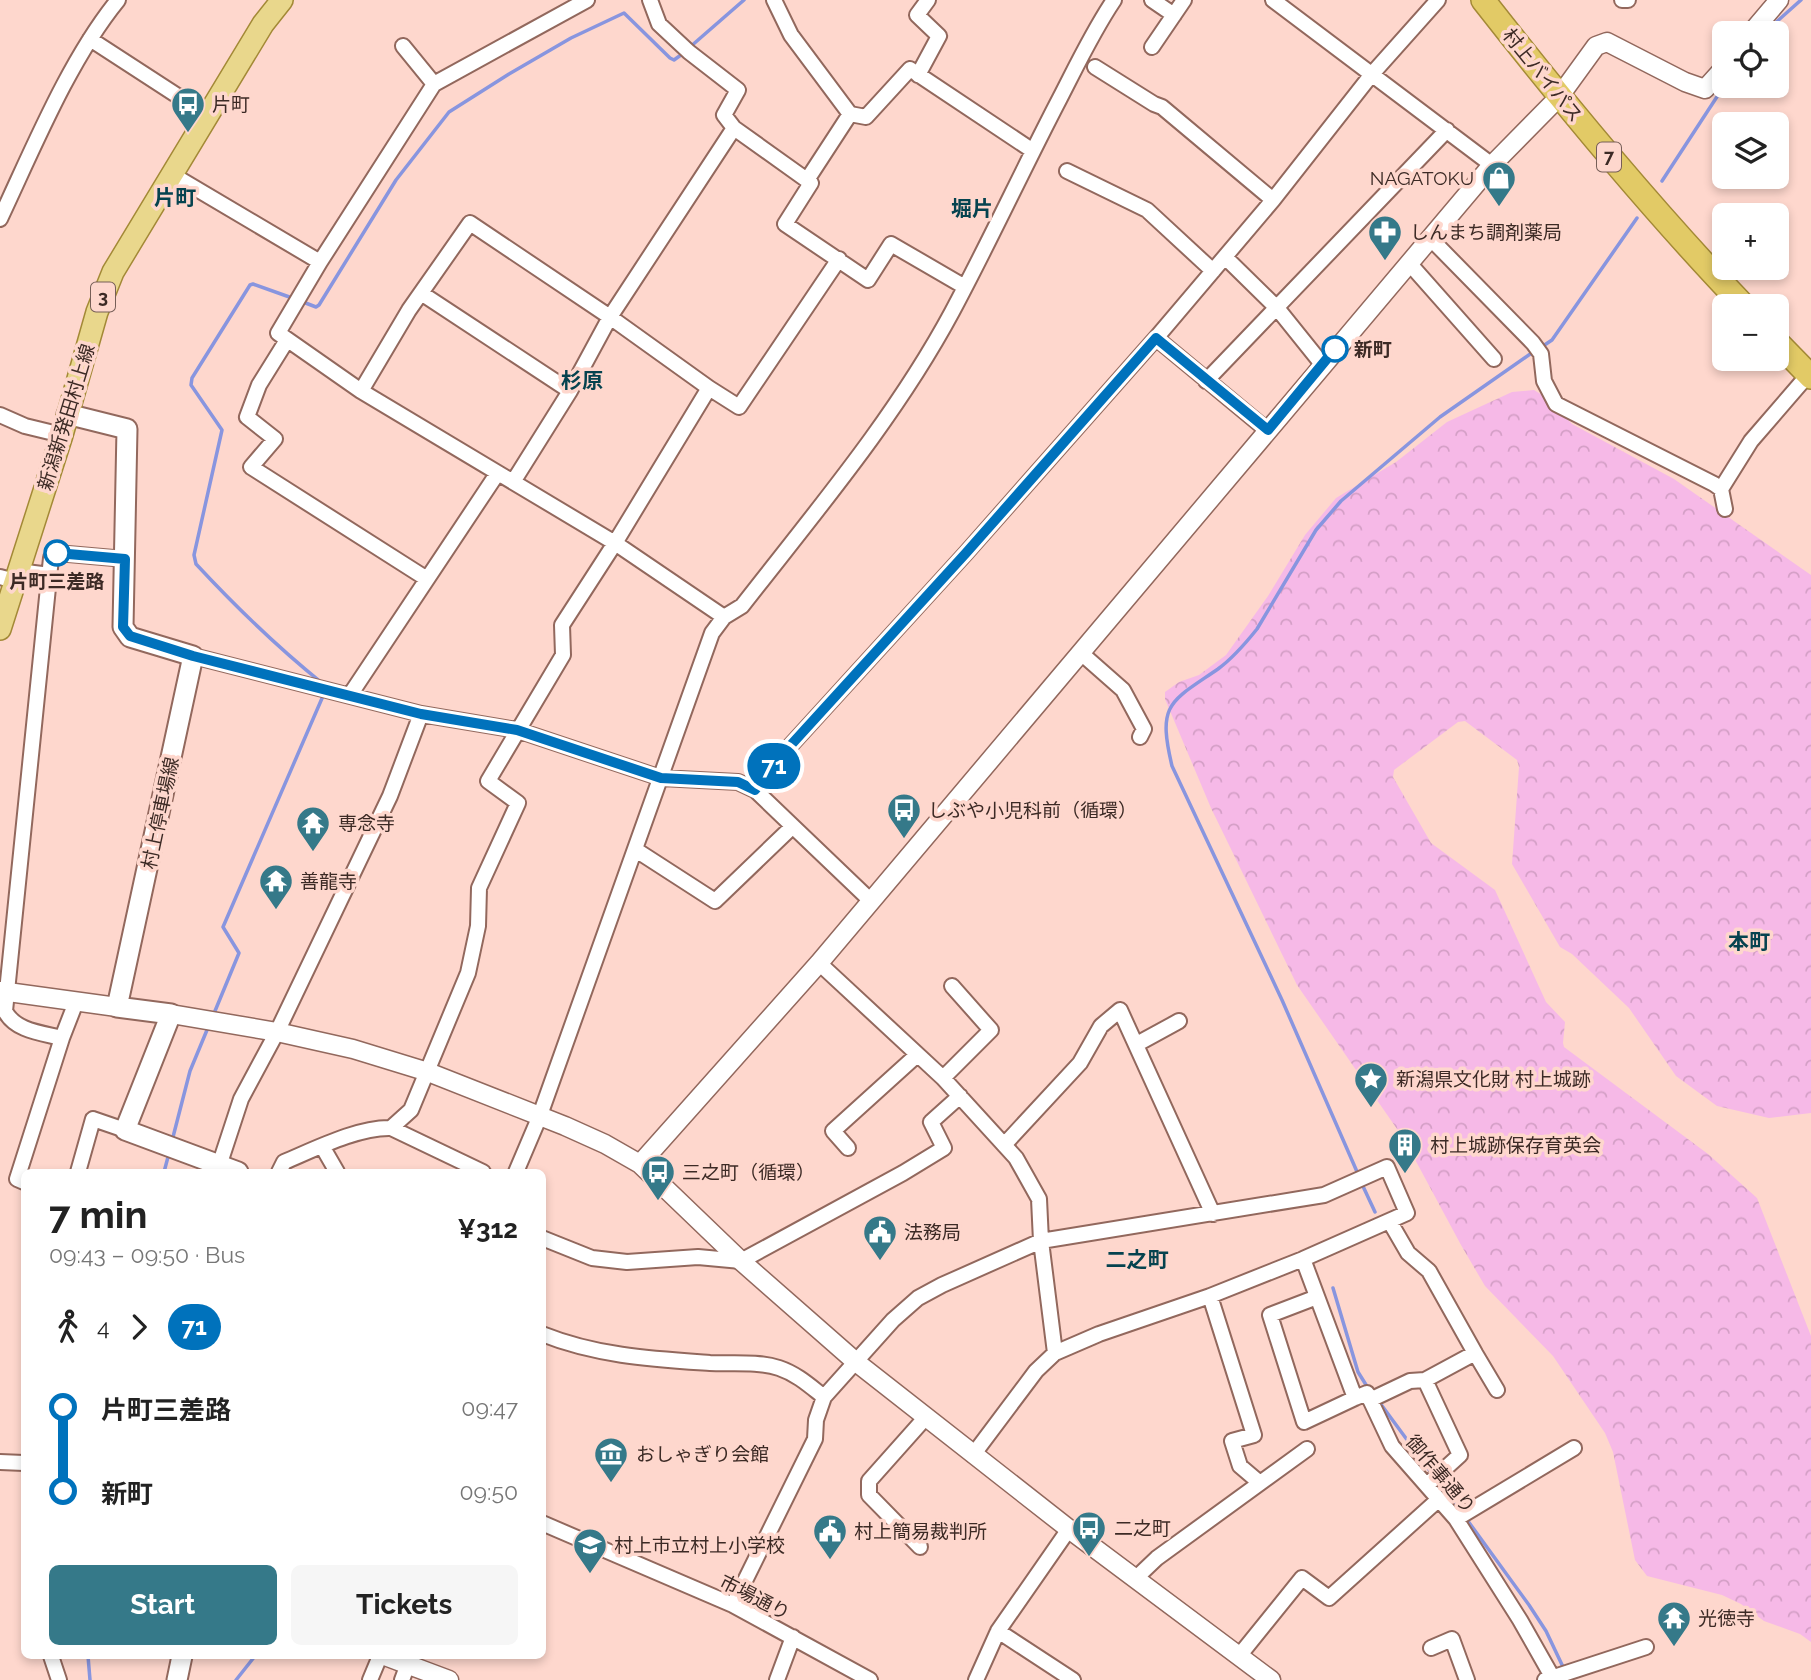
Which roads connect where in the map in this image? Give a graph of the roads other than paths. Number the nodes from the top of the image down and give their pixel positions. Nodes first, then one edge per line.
1 (118, 0) edge
2 (282, 0) edge
3 (587, 0) edge
4 (650, 0) edge
5 (774, 0) edge
6 (929, 0) edge
7 (1114, 0) edge
8 (1152, 0) edge
9 (1184, 0) edge
10 (1272, 0) edge
11 (1438, 0) edge
12 (1483, 0) edge
13 (1622, 0) edge
14 (1628, 0) edge
15 (1779, 0) edge
16 (1174, 15) junction
17 (1761, 21) edge
18 (90, 39) junction
19 (403, 46) dead end
20 (1152, 47) dead end
21 (1095, 67) dead end
22 (1372, 74) junction
23 (919, 75) junction
24 (1712, 81) edge
25 (434, 84) junction
26 (1559, 97) junction
27 (850, 114) junction
28 (207, 115) junction
29 (734, 128) junction
30 (1447, 130) junction
31 (1032, 151) junction
32 (1492, 165) junction
33 (1067, 171) dead end
34 (173, 175) junction
35 (807, 180) junction
36 (1273, 201) junction
37 (0, 219) edge
38 (1430, 238) junction
39 (1225, 257) junction
40 (839, 259) junction
41 (320, 262) junction
42 (1409, 263) junction
43 (1213, 271) junction
44 (965, 287) junction
45 (421, 293) junction
46 (1733, 294) edge
47 (1277, 308) junction
48 (610, 317) junction
49 (1156, 338) junction
50 (287, 340) junction
51 (1789, 354) edge
52 (1494, 359) dead end
53 (1322, 364) junction
54 (1810, 376) edge
55 (1206, 381) junction
56 (709, 388) junction
57 (362, 391) junction
58 (570, 391) junction
59 (67, 414) junction
60 (0, 415) edge
61 (1268, 430) junction
62 (62, 435) junction
63 (497, 474) junction
64 (513, 482) junction
65 (1721, 489) junction
66 (1725, 509) dead end
67 (615, 543) junction
68 (125, 559) junction
69 (50, 575) junction
70 (11, 576) edge
71 (427, 579) junction
72 (724, 617) junction
73 (0, 629) edge
74 (1081, 653) junction
75 (193, 656) junction
76 (350, 695) junction
77 (421, 714) junction
78 (517, 730) junction
79 (1140, 737) dead end
80 (661, 778) junction
81 (755, 790) junction
82 (792, 827) junction
83 (636, 850) junction
84 (871, 901) junction
85 (819, 963) junction
86 (952, 986) dead end
87 (4, 992) edge
88 (76, 1002) junction
89 (117, 1007) junction
90 (172, 1014) junction
91 (1179, 1021) dead end
92 (277, 1032) junction
93 (62, 1038) junction
94 (1137, 1044) junction
95 (917, 1055) junction
96 (428, 1072) junction
97 (943, 1078) junction
98 (960, 1096) junction
99 (539, 1118) junction
100 (391, 1128) junction
101 (125, 1130) junction
102 (1004, 1145) junction
103 (322, 1146) junction
104 (848, 1148) dead end
105 (640, 1164) junction
106 (219, 1166) junction
107 (79, 1169) edge
108 (228, 1169) edge
109 (280, 1169) edge
110 (335, 1169) edge
111 (478, 1169) edge
112 (517, 1169) edge
113 (21, 1181) edge
114 (1213, 1214) junction
115 (1390, 1222) junction
116 (546, 1240) edge
117 (1041, 1241) junction
118 (1303, 1259) junction
119 (741, 1261) junction
120 (1210, 1296) junction
121 (1317, 1297) junction
122 (546, 1335) edge
123 (1055, 1353) junction
124 (1475, 1353) junction
125 (856, 1363) junction
126 (1425, 1380) junction
127 (1497, 1390) dead end
128 (824, 1397) junction
129 (1355, 1398) junction
130 (1370, 1400) junction
131 (926, 1417) junction
132 (1574, 1448) dead end
133 (1307, 1449) dead end
134 (973, 1455) junction
135 (0, 1462) edge
136 (21, 1463) edge
137 (1260, 1483) junction
138 (1427, 1485) junction
139 (1439, 1499) junction
140 (1457, 1519) junction
141 (546, 1525) edge
142 (1069, 1529) junction
143 (920, 1547) dead end
144 (1136, 1578) junction
145 (733, 1605) junction
146 (998, 1630) junction
147 (793, 1637) junction
148 (1646, 1647) dead end
149 (1431, 1648) dead end
150 (1239, 1656) junction
151 (52, 1659) edge
152 (180, 1659) edge
153 (381, 1659) edge
154 (387, 1659) edge
155 (405, 1672) edge
156 (1550, 1679) edge
157 (59, 1680) edge
158 (177, 1680) edge
159 (370, 1680) edge
160 (449, 1680) edge
161 (777, 1680) edge
162 (870, 1680) edge
163 (975, 1680) edge
164 (1073, 1680) edge
165 (1271, 1680) edge
166 (1467, 1680) edge

1 - 18 street
2 - 28 main road, 新潟新発田村上線 / 3
3 - 25 street
4 - 29 street
5 - 27 street
6 - 23 street
7 - 31 street
8 - 16 street
9 - 16 street
10 - 22 street
11 - 22 street
12 - 26 highway, 村上バイパス / 7
13 - 14 street
15 - 17 street
16 - 20 street
18 - 28 street
18 - 37 street
19 - 25 street
21 - 36 street
22 - 30 street
22 - 36 street
23 - 27 street
23 - 31 street
24 - 26 street
25 - 41 street
26 - 32 street
26 - 46 highway, 村上バイパス / 7
27 - 35 street
28 - 34 main road, 新潟新発田村上線 / 3
29 - 35 street
29 - 48 street
30 - 32 street
30 - 47 street
31 - 44 street
32 - 38 street
33 - 43 street
34 - 41 street
34 - 59 main road, 新潟新発田村上線 / 3
35 - 40 street
36 - 39 street
38 - 42 street
38 - 65 street
39 - 43 street
39 - 47 street
40 - 44 street
40 - 56 street
41 - 50 street
42 - 52 street
42 - 53 street
43 - 49 street
44 - 72 street
45 - 48 street
45 - 57 street
45 - 58 street
47 - 53 street
47 - 55 street
48 - 56 street
48 - 58 street
49 - 55 street
49 - 81 street
50 - 57 street
50 - 71 street
51 - 54 highway
53 - 61 street
54 - 65 street
55 - 61 street
56 - 67 street
57 - 63 street
58 - 64 street
59 - 62 main road, 新潟新発田村上線 / 3
59 - 68 main road
60 - 62 street
61 - 74 street
62 - 70 main road, 新潟新発田村上線 / 3
63 - 64 street
63 - 71 street
64 - 67 street
65 - 66 street
67 - 72 street
67 - 78 street
68 - 69 street
68 - 75 main road
69 - 70 street
69 - 87 street
70 - 73 main road, 新潟新発田村上線 / 3
71 - 76 street
72 - 80 street
74 - 79 street
74 - 84 street
75 - 76 street
75 - 89 main road, 村上停車場線
76 - 77 street
77 - 78 street
77 - 92 street
78 - 80 street
78 - 96 street
80 - 81 street
80 - 83 street
81 - 82 street
82 - 83 street
82 - 84 street
83 - 99 street
84 - 85 street
85 - 95 street
85 - 105 street
86 - 97 street
87 - 88 street
87 - 93 street
88 - 89 street
88 - 93 street
89 - 90 main road
90 - 92 street
90 - 101 main road
91 - 94 street
92 - 96 street
92 - 106 street
93 - 113 street
94 - 102 street
94 - 114 street
95 - 97 street
95 - 104 street
96 - 99 street
96 - 100 street
97 - 98 street
98 - 102 street
98 - 119 street
99 - 105 street
99 - 112 street
100 - 103 street
100 - 111 street
101 - 106 main road
101 - 107 street
102 - 117 street
103 - 109 street
103 - 110 street
105 - 119 street
106 - 108 main road
114 - 115 street
114 - 117 street
115 - 118 street
115 - 124 street
116 - 119 street
117 - 123 street
117 - 125 street
118 - 120 street
118 - 121 street
119 - 125 street
120 - 123 street
120 - 137 street
121 - 129 street
121 - 129 street
122 - 128 street
123 - 134 street
124 - 126 street
124 - 127 street
125 - 128 street
125 - 131 street
126 - 130 street
126 - 138 street
128 - 145 street
129 - 130 street
130 - 138 street, 御作事通り
131 - 134 street
131 - 143 street
132 - 140 street
133 - 137 street
134 - 142 street
135 - 136 street
137 - 144 street
138 - 139 street, 御作事通り
139 - 140 street, 御作事通り
139 - 150 street
140 - 156 street, 御作事通り
141 - 145 street, 市場通り
142 - 144 street
142 - 146 street
144 - 150 street
145 - 147 street, 市場通り
146 - 163 street
146 - 164 street
147 - 161 street
147 - 162 street, 市場通り
148 - 156 street
149 - 166 street
150 - 165 street
151 - 157 street
152 - 158 main road
153 - 159 street
154 - 155 street
155 - 160 street

